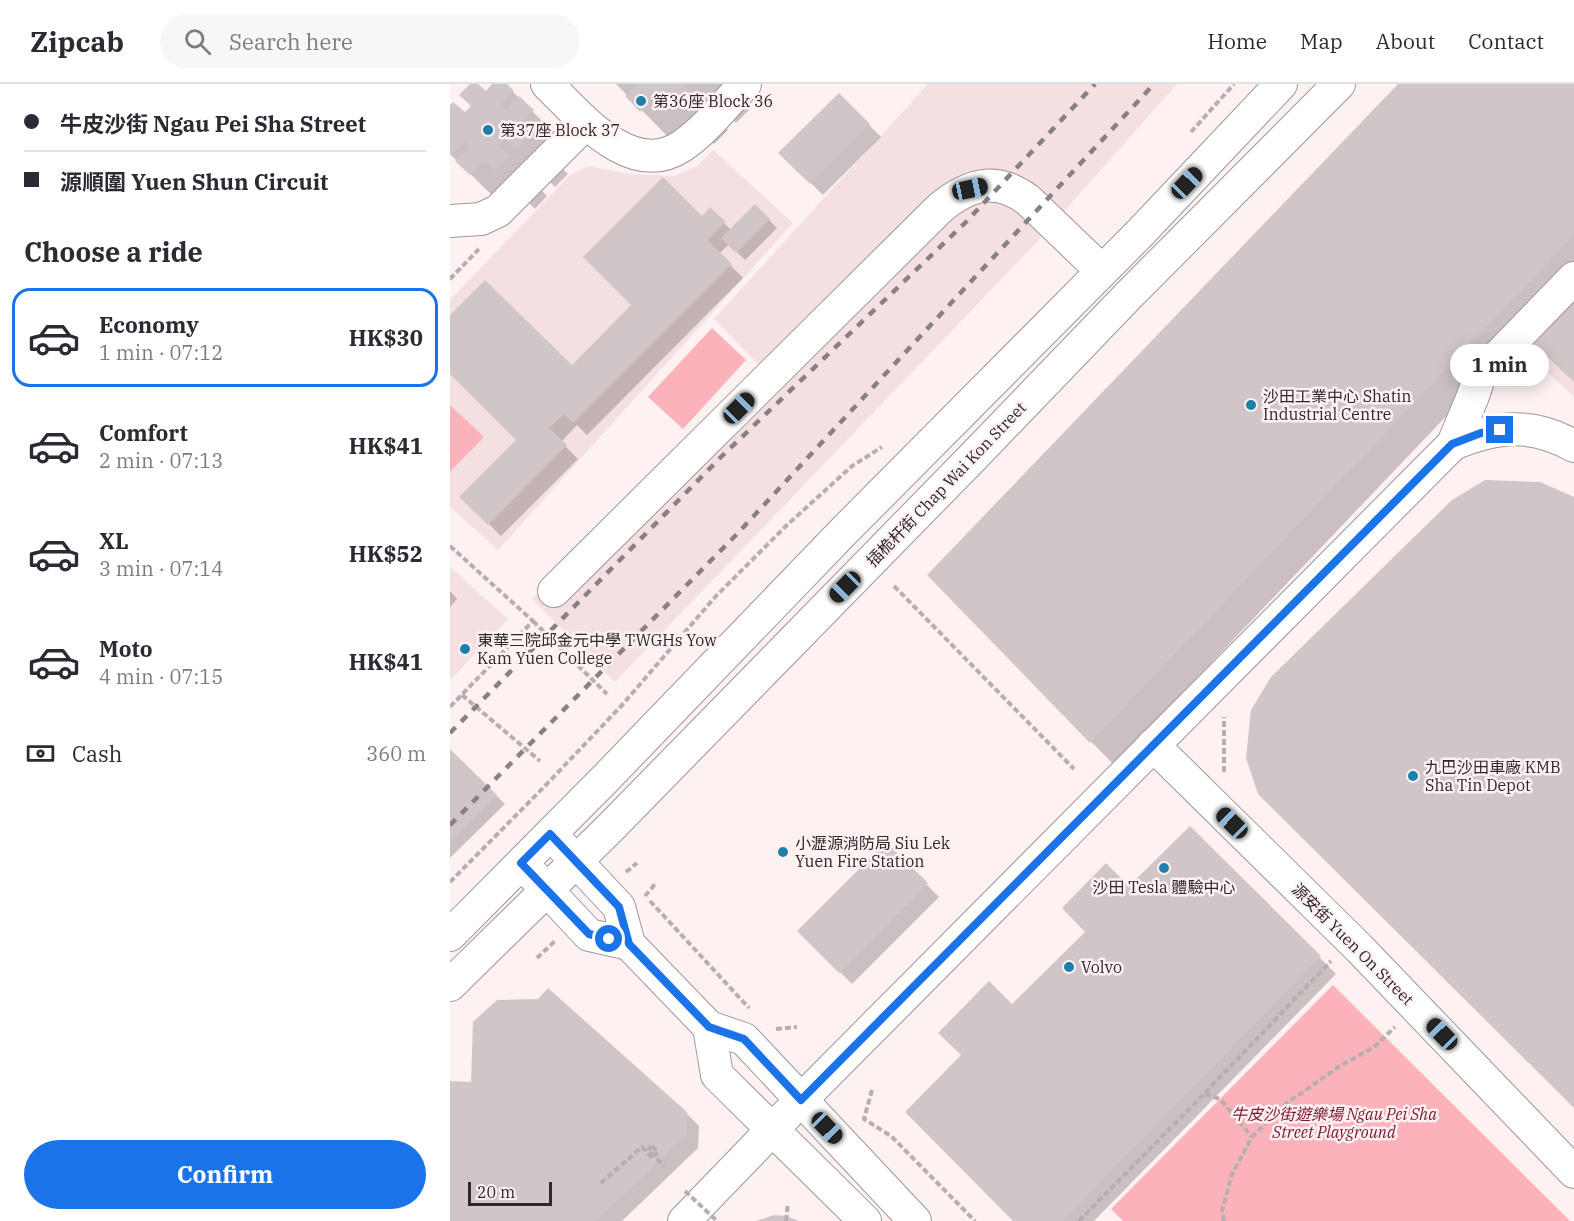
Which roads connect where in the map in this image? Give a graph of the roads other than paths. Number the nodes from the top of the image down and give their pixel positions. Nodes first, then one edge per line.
1 (547, 84) edge
2 (745, 84) edge
3 (1281, 84) edge
4 (1339, 84) edge
5 (586, 123) junction
6 (450, 221) edge
7 (1102, 271) junction
8 (1574, 278) edge
9 (1452, 444) junction
10 (1574, 446) edge
11 (554, 591) dead end
12 (1153, 745) junction
13 (550, 834) junction
14 (576, 861) junction
15 (521, 863) junction
16 (547, 890) junction
17 (450, 935) edge
18 (629, 944) junction
19 (450, 985) edge
20 (709, 1027) junction
21 (801, 1100) junction
22 (771, 1130) junction
23 (1574, 1172) edge
24 (685, 1206) edge
25 (865, 1221) edge
26 (915, 1221) edge

1 - 5 street
2 - 5 street
3 - 7 street
4 - 14 street, 插桅杆街 Chap Wai Kon Street
5 - 6 street
7 - 11 street
7 - 13 street
8 - 9 street
9 - 10 street
9 - 12 street
12 - 21 street
12 - 23 street, 源安街 Yuen On Street
13 - 14 street
13 - 15 street
14 - 16 street, 插桅杆街 Chap Wai Kon Street
14 - 18 street
15 - 16 street
15 - 17 street
16 - 18 street
16 - 19 street, 插桅杆街 Chap Wai Kon Street
18 - 20 street
20 - 21 street
20 - 22 street
21 - 22 street
21 - 26 street
22 - 24 street
22 - 25 street

